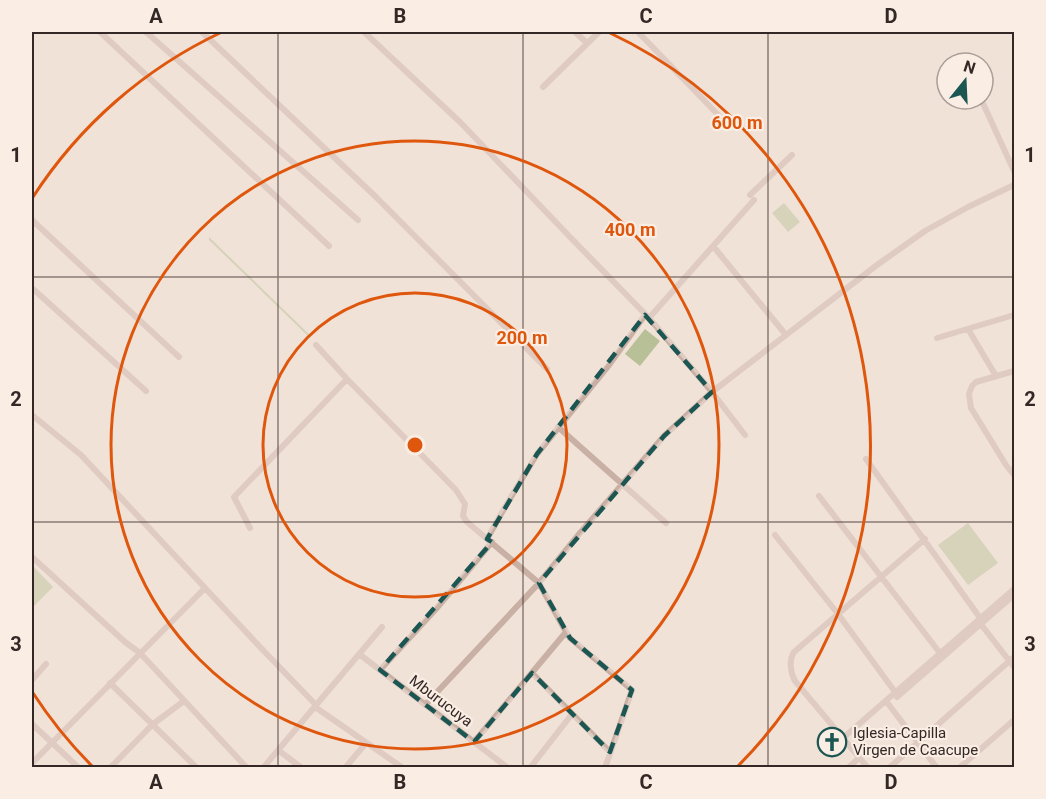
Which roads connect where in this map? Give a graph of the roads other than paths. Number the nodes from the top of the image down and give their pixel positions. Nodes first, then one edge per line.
1 (100, 32) edge
2 (146, 32) edge
3 (202, 32) edge
4 (364, 32) edge
5 (575, 32) edge
6 (599, 32) edge
7 (638, 32) edge
8 (587, 43) junction
9 (543, 87) dead end
10 (986, 111) edge
11 (726, 123) dead end
12 (792, 155) dead end
13 (1014, 171) edge
14 (1014, 186) edge
15 (32, 220) edge
16 (358, 220) dead end
17 (329, 246) dead end
18 (712, 246) junction
19 (32, 288) edge
20 (1014, 315) edge
21 (647, 316) junction
22 (968, 329) junction
23 (786, 335) junction
24 (937, 338) dead end
25 (316, 345) dead end
26 (179, 357) dead end
27 (547, 369) dead end
28 (1014, 371) edge
29 (996, 376) junction
30 (347, 379) junction
31 (146, 391) dead end
32 (712, 392) junction
33 (32, 415) edge
34 (558, 427) junction
35 (745, 435) dead end
36 (866, 459) dead end
37 (1014, 475) edge
38 (623, 485) junction
39 (819, 496) dead end
40 (666, 523) dead end
41 (250, 528) dead end
42 (775, 535) dead end
43 (925, 539) junction
44 (489, 541) junction
45 (32, 557) edge
46 (881, 577) junction
47 (539, 583) junction
48 (205, 588) junction
49 (1014, 589) edge
50 (1014, 595) edge
51 (838, 614) junction
52 (980, 621) junction
53 (382, 627) dead end
54 (566, 632) junction
55 (140, 653) junction
56 (359, 654) junction
57 (941, 655) junction
58 (1013, 662) edge
59 (46, 664) dead end
60 (380, 670) junction
61 (532, 673) junction
62 (32, 680) edge
63 (110, 683) junction
64 (897, 694) junction
65 (888, 699) junction
66 (184, 700) junction
67 (425, 705) junction
68 (316, 706) junction
69 (572, 714) junction
70 (1014, 720) edge
71 (32, 724) edge
72 (153, 724) junction
73 (843, 738) junction
74 (51, 742) junction
75 (474, 742) junction
76 (918, 742) junction
77 (366, 743) junction
78 (278, 750) junction
79 (610, 752) junction
80 (860, 757) junction
81 (32, 763) edge
82 (79, 768) edge
83 (110, 768) edge
84 (197, 768) edge
85 (247, 768) edge
86 (263, 768) edge
87 (302, 768) edge
88 (345, 768) edge
89 (403, 768) edge
90 (508, 768) edge
91 (530, 768) edge
92 (605, 768) edge
93 (848, 768) edge
94 (868, 768) edge
95 (889, 768) edge
96 (937, 768) edge
97 (959, 768) edge

1 - 17 street
2 - 16 street
3 - 27 street
4 - 21 street
5 - 8 street
6 - 8 street
7 - 11 street
8 - 9 street
10 - 13 street
12 - 18 street
14 - 23 street
15 - 26 street
18 - 21 street
18 - 23 street
19 - 31 street
20 - 22 street
21 - 32 street
21 - 34 street
22 - 24 street
22 - 29 street
23 - 32 street
25 - 30 street
28 - 29 street
29 - 37 street
30 - 41 street
30 - 44 street
32 - 35 street
32 - 38 street
33 - 48 street
34 - 38 street
34 - 44 street
36 - 43 street
38 - 40 street
38 - 47 street
39 - 46 street
42 - 51 street
43 - 46 street
43 - 52 street
44 - 47 street
44 - 60 street
45 - 55 street
46 - 51 street
46 - 57 street
47 - 54 street
47 - 67 street
48 - 55 street
48 - 68 street
49 - 52 street
50 - 52 street
51 - 64 street
51 - 73 street
52 - 57 street
52 - 58 street
53 - 56 street
54 - 61 street
54 - 79 street
55 - 63 street
55 - 66 street
56 - 60 street, Mburucuya
56 - 68 street
57 - 64 street
58 - 76 street
59 - 62 street
60 - 67 street, Mburucuya
61 - 69 street
61 - 75 street
63 - 72 street
63 - 74 street
64 - 65 street
65 - 73 street
65 - 76 street
66 - 72 street
66 - 85 street
67 - 75 street, Mburucuya
68 - 77 street
68 - 78 street
69 - 79 street
69 - 91 street
70 - 97 street
71 - 74 street
72 - 83 street
72 - 84 street
73 - 80 street
74 - 81 street
74 - 82 street
75 - 90 street, Mburucuya
76 - 95 street
76 - 96 street
77 - 88 street
77 - 89 street
78 - 86 street
78 - 87 street
79 - 92 street
80 - 93 street
80 - 94 street

